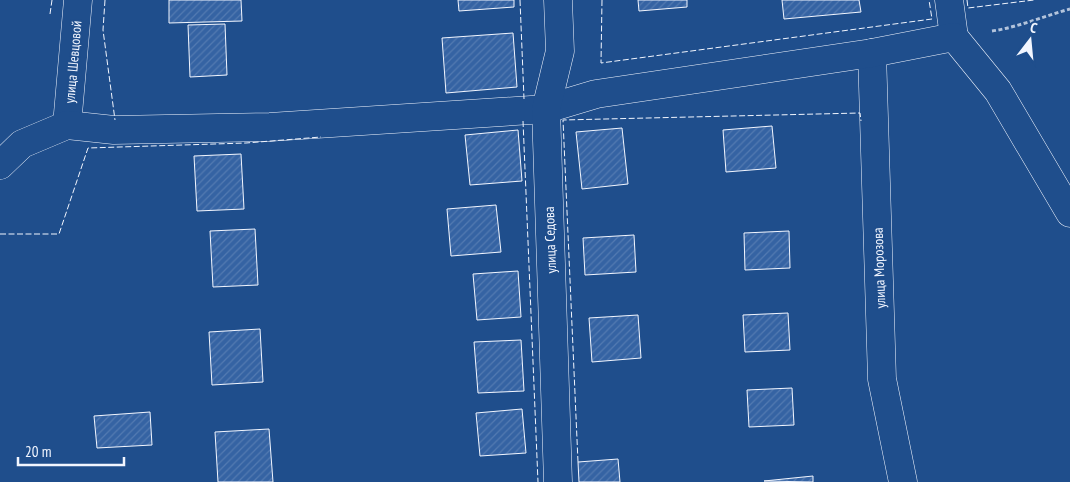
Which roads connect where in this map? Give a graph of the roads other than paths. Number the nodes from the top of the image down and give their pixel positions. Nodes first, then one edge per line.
1 (78, 0) edge
2 (558, 0) edge
3 (949, 0) edge
4 (954, 37) junction
5 (872, 53) junction
6 (546, 109) junction
7 (67, 125) junction
8 (0, 165) edge
9 (1070, 213) edge
10 (558, 482) edge
11 (903, 482) edge

1 - 7 street, улица Шевцовой
2 - 6 street, улица Седова
3 - 4 street
4 - 5 street
4 - 9 street
5 - 6 street
5 - 11 street, улица Морозова
6 - 7 street
6 - 10 street, улица Седова
7 - 8 street

